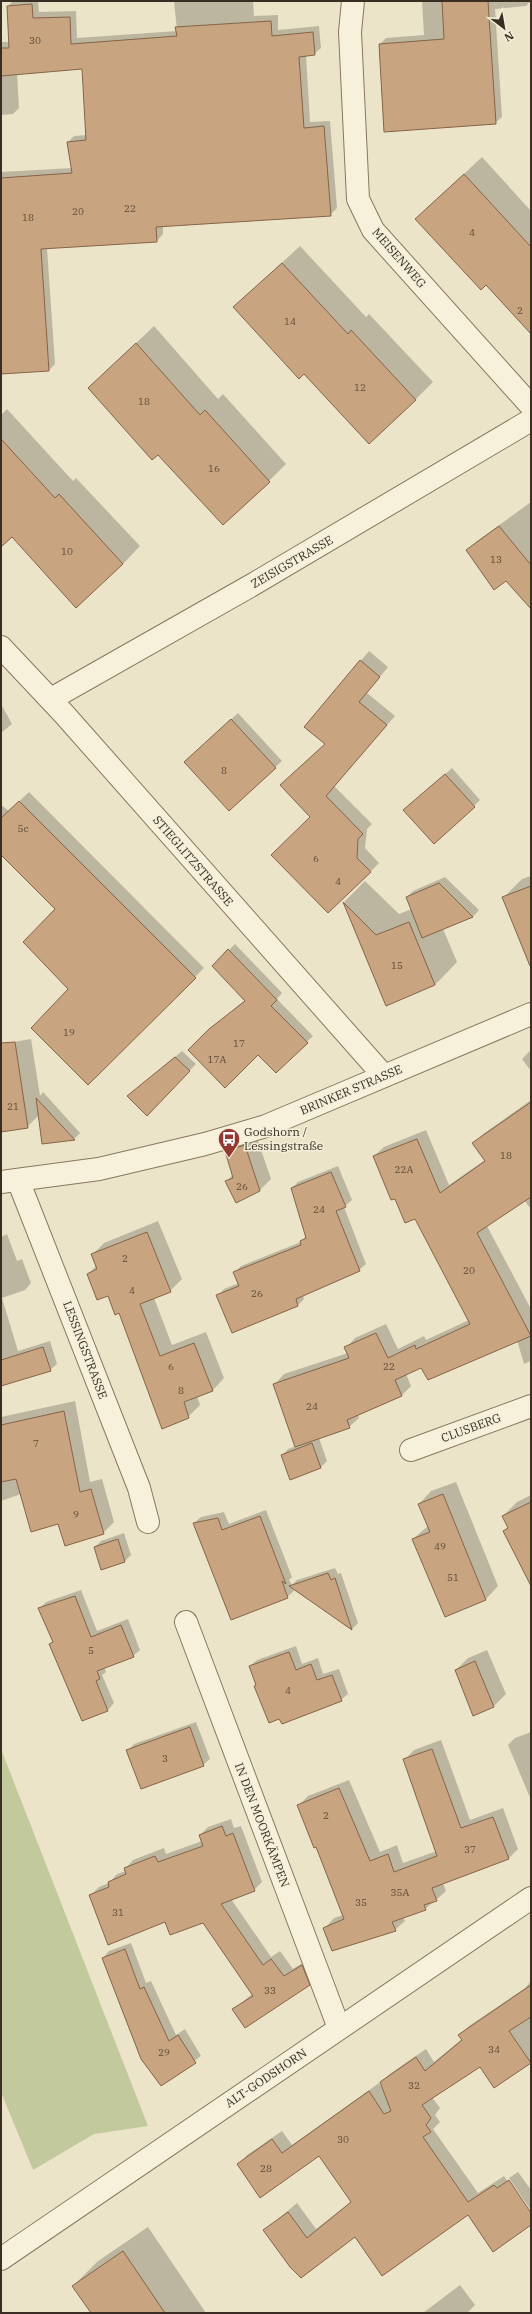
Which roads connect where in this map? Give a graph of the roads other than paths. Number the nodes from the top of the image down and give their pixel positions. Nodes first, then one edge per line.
1 (353, 1) edge
2 (531, 406) edge
3 (531, 420) edge
4 (1, 647) edge
5 (51, 699) junction
6 (531, 1014) edge
7 (384, 1076) junction
8 (10, 1181) edge
9 (531, 1406) edge
10 (411, 1450) dead end
11 (148, 1522) dead end
12 (186, 1622) dead end
13 (531, 1898) edge
14 (339, 2028) junction
15 (1, 2259) edge

1 - 2 street, MEISENWEG
3 - 5 street, ZEISIGSTRASSE
4 - 5 street, STIEGLITZSTRASSE
5 - 7 street, STIEGLITZSTRASSE
6 - 7 street, BRINKER STRASSE
7 - 8 street, BRINKER STRASSE
8 - 11 street, LESSINGSTRASSE
9 - 10 street, CLUSBERG
12 - 14 street, IN DEN MOORKÄMPEN
13 - 14 street, ALT-GODSHORN
14 - 15 street, ALT-GODSHORN

